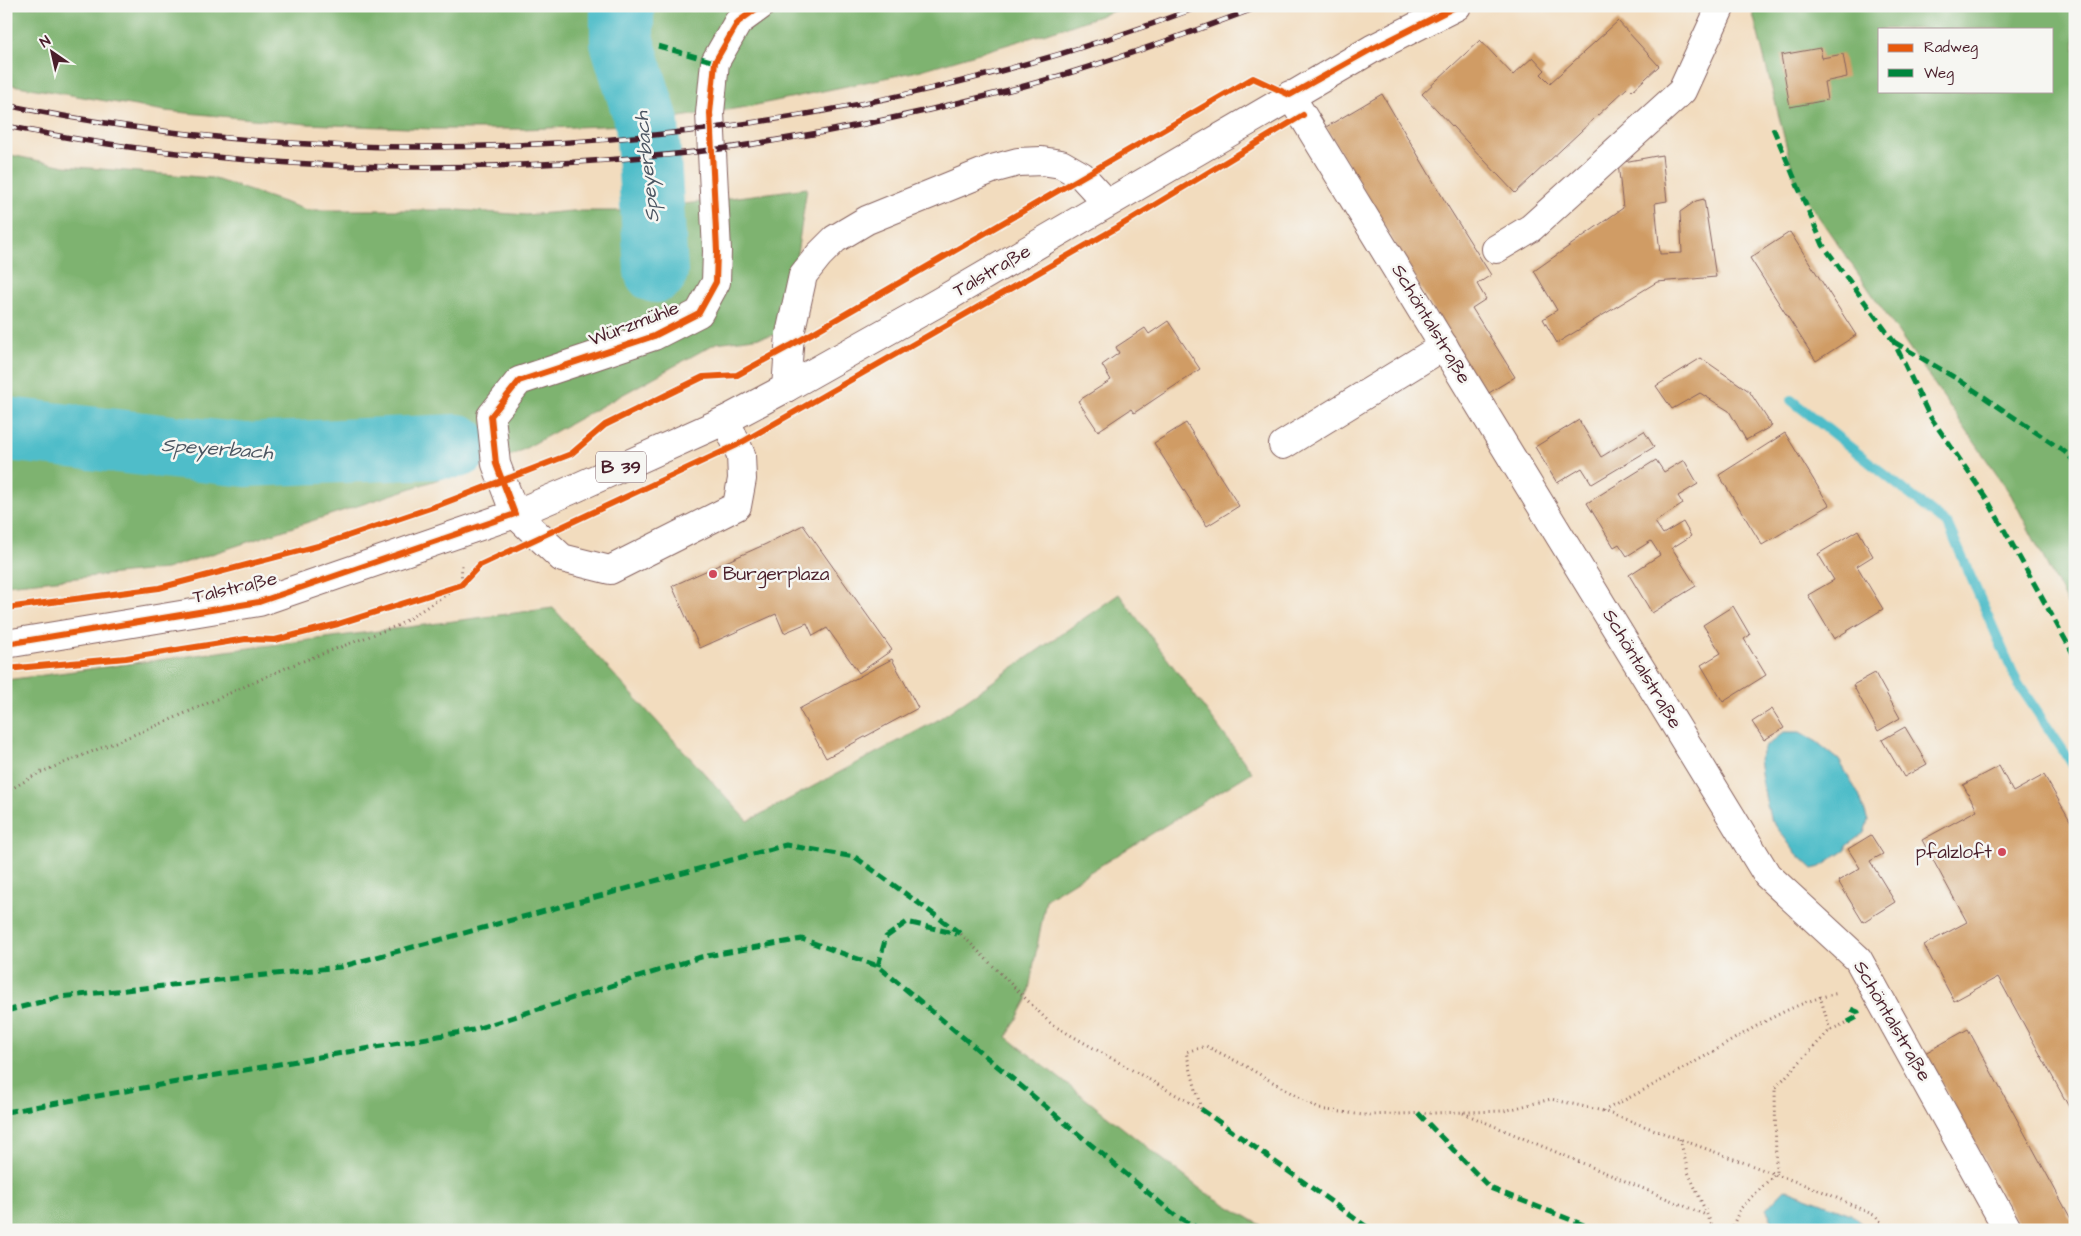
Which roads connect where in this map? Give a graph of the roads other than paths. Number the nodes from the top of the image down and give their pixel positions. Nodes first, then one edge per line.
1 (760, 6) edge
2 (1457, 6) edge
3 (1721, 6) edge
4 (1290, 95) junction
5 (1108, 203) junction
6 (1496, 249) dead end
7 (1444, 346) junction
8 (786, 388) junction
9 (726, 420) junction
10 (1283, 446) dead end
11 (515, 514) junction
12 (6, 644) edge
13 (2008, 1230) edge

1 - 11 street, Würzmühle
2 - 4 street, Talstraße / B 39
3 - 6 street
4 - 5 street, Talstraße / B 39
4 - 7 street, Schöntalstraße
5 - 8 street, Talstraße / B 39
5 - 8 street
7 - 10 street
7 - 13 street, Schöntalstraße
8 - 9 street, Talstraße / B 39
9 - 11 street, Talstraße / B 39
9 - 11 street
11 - 12 street, Talstraße / B 39

